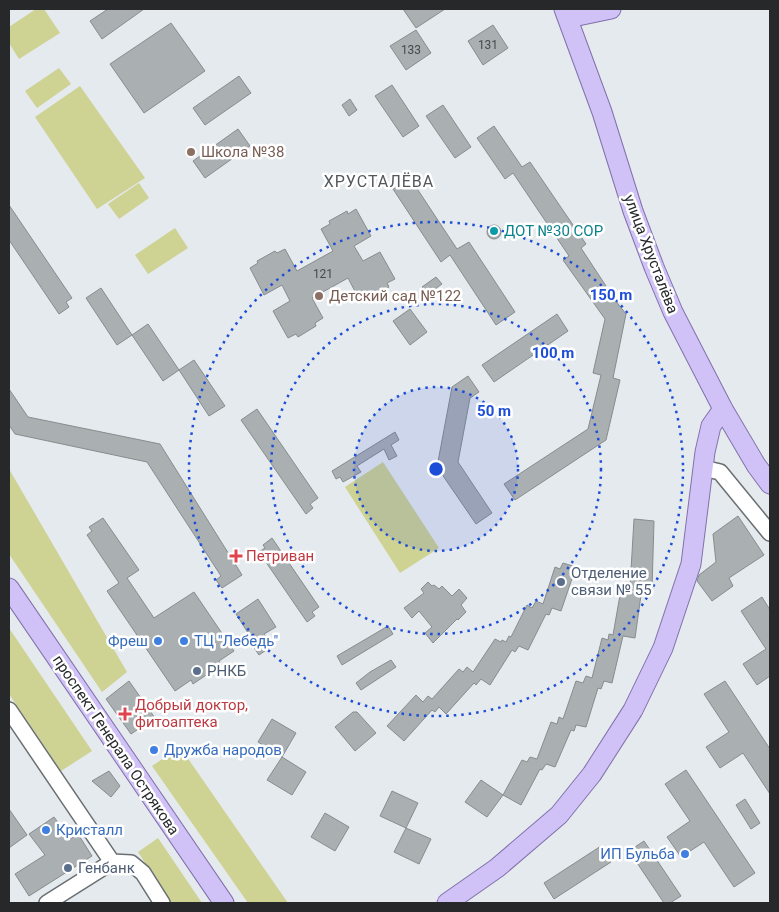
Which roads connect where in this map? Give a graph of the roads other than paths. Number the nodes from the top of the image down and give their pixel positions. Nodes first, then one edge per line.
1 (611, 9) edge
2 (566, 13) edge
3 (723, 409) junction
4 (703, 468) junction
5 (770, 484) edge
6 (770, 533) edge
7 (9, 588) edge
8 (9, 710) edge
9 (112, 862) junction
10 (47, 903) edge
11 (162, 903) edge
12 (224, 903) edge
13 (446, 903) edge

1 - 2 main road
2 - 3 main road, улица Хрусталёва
3 - 4 main road
3 - 5 main road, улица Хрусталёва
4 - 6 street
4 - 13 main road
7 - 12 main road, проспект Генерала Острякова
8 - 9 street
9 - 10 street
9 - 11 street

